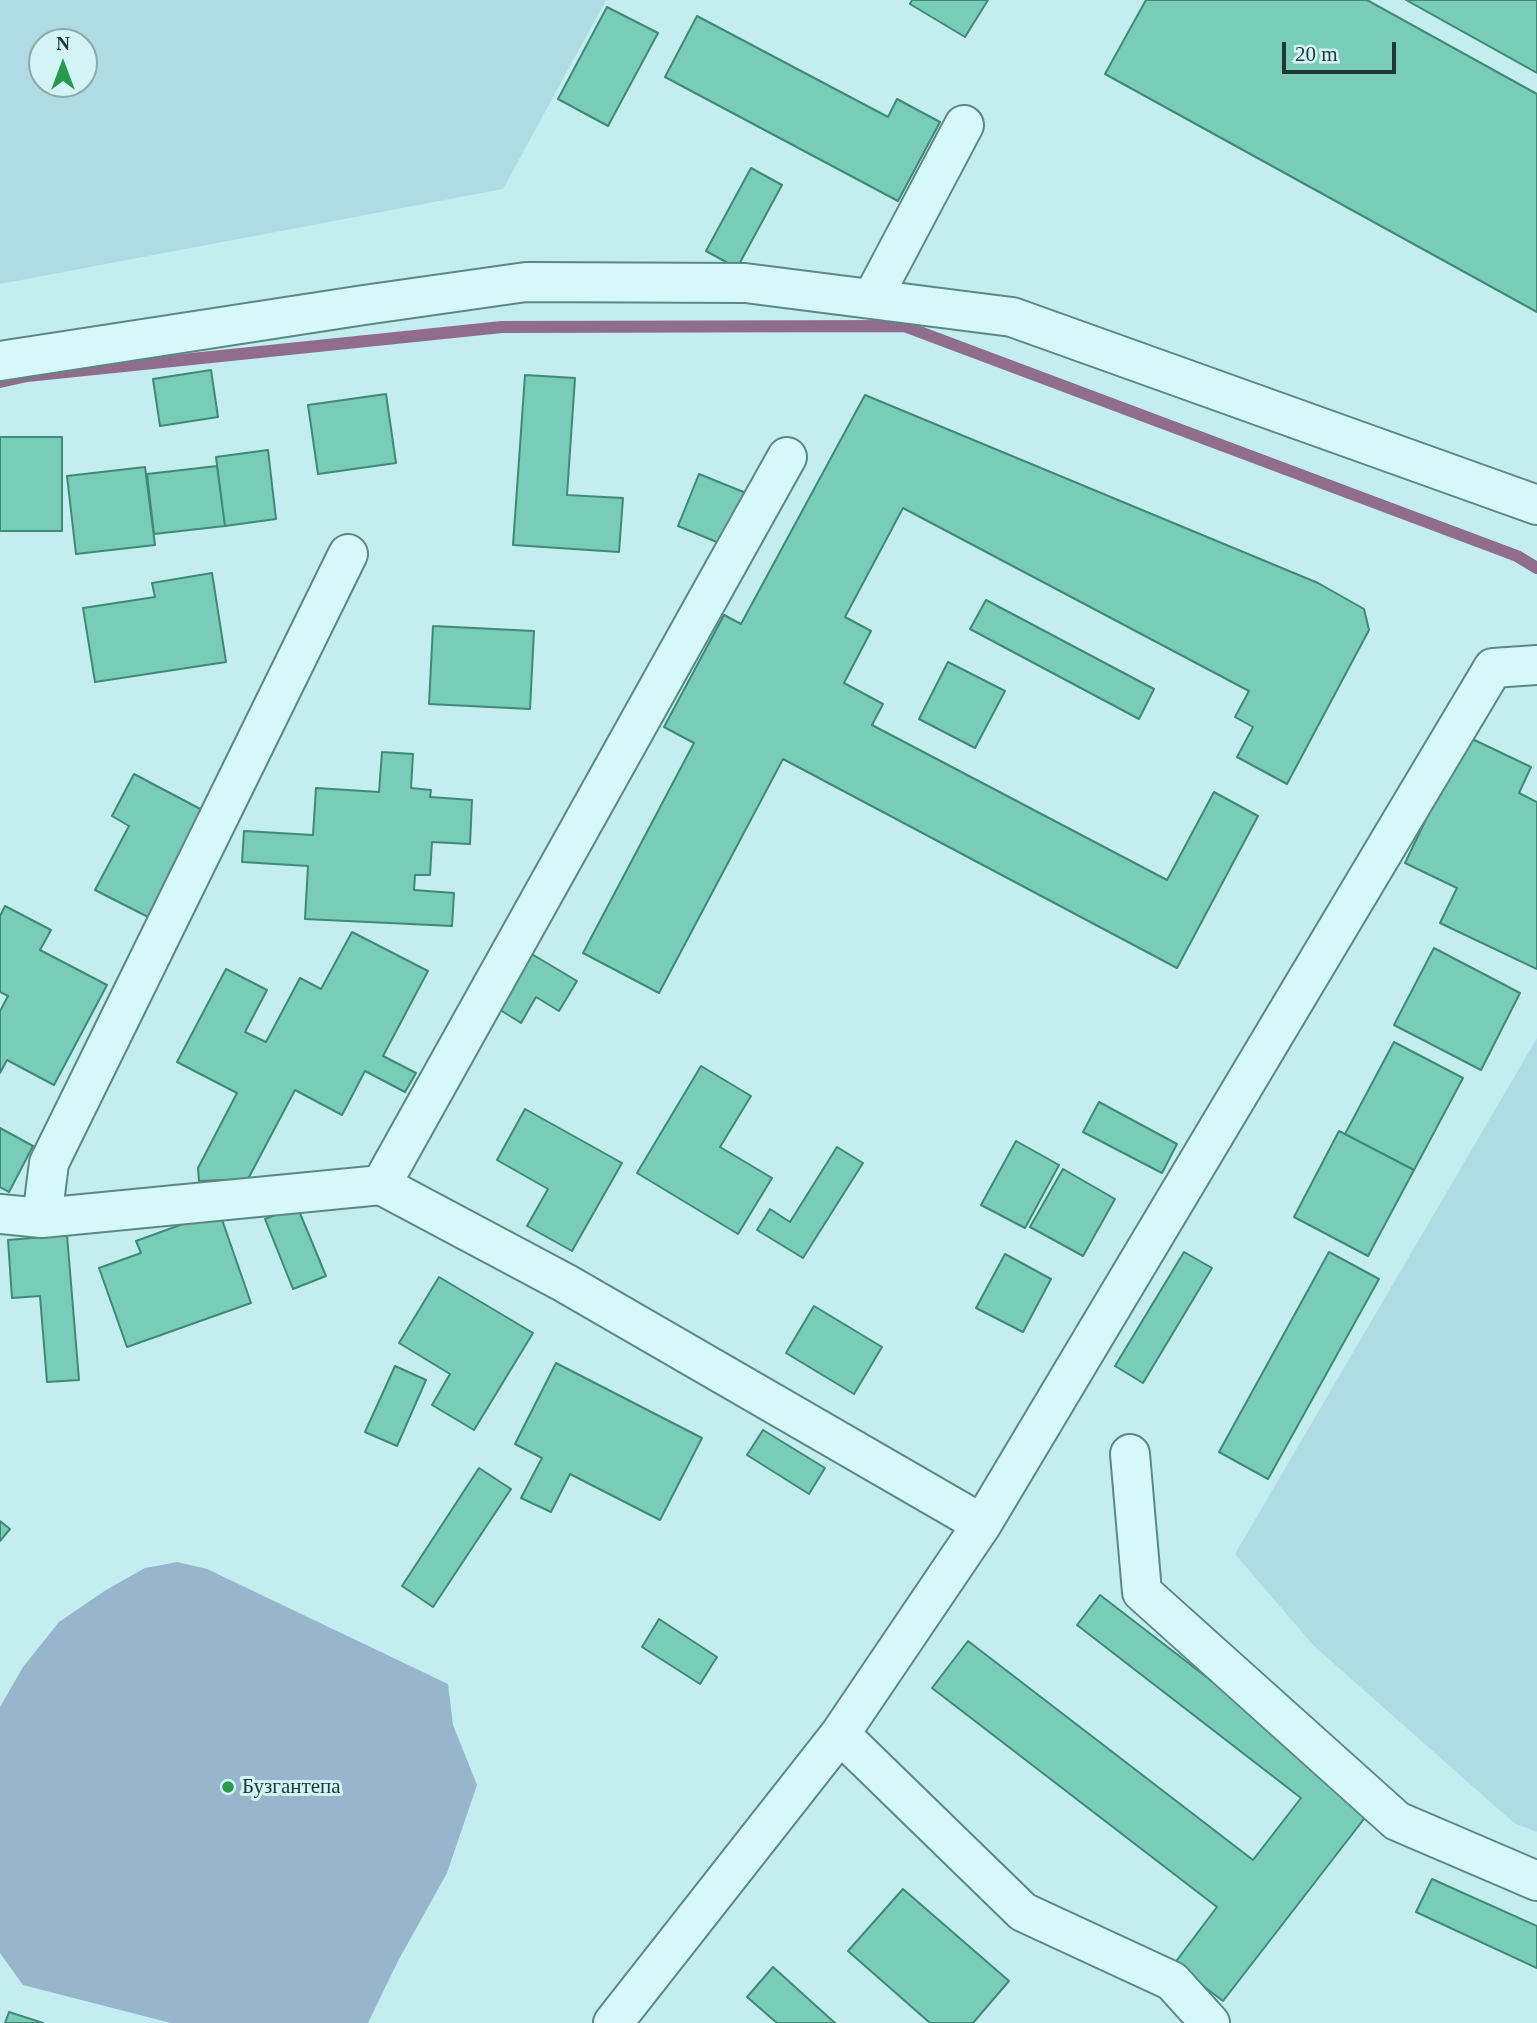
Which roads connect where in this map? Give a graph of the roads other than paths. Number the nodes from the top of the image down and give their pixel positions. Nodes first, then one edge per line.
1 (964, 125) dead end
2 (872, 299) junction
3 (0, 361) edge
4 (787, 457) dead end
5 (1537, 505) edge
6 (348, 554) dead end
7 (1537, 665) edge
8 (381, 1185) junction
9 (0, 1214) edge
10 (42, 1218) junction
11 (1130, 1454) dead end
12 (982, 1524) junction
13 (840, 1734) junction
14 (1537, 1881) edge
15 (613, 2023) edge
16 (1210, 2023) edge

1 - 2 street
2 - 3 street
2 - 5 street
4 - 8 street
6 - 10 street
7 - 12 street
8 - 10 street
8 - 12 street
9 - 10 street
11 - 14 street
12 - 13 street
13 - 15 street
13 - 16 street

